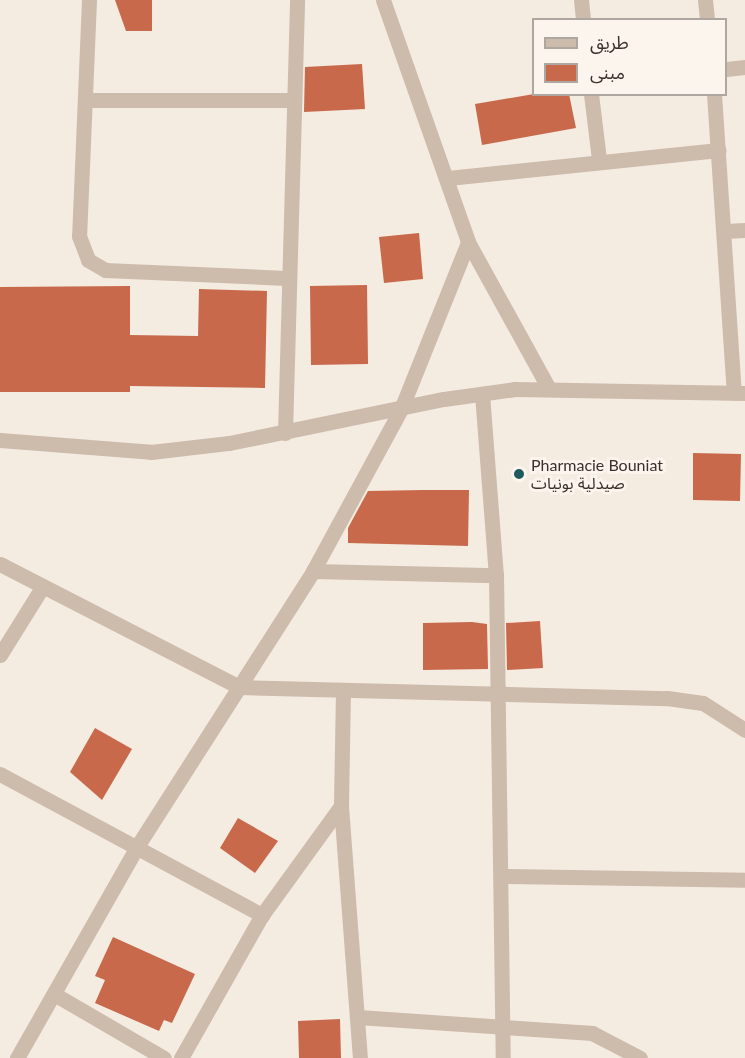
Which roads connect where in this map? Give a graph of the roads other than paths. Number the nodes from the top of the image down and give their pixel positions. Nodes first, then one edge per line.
1 (89, 0) edge
2 (297, 0) edge
3 (383, 0) edge
4 (580, 0) edge
5 (705, 0) edge
6 (583, 18) edge
7 (707, 18) edge
8 (745, 67) edge
9 (727, 69) edge
10 (591, 96) edge
11 (714, 96) edge
12 (85, 100) junction
13 (293, 100) junction
14 (719, 150) junction
15 (599, 159) junction
16 (448, 178) junction
17 (745, 230) edge
18 (725, 231) junction
19 (468, 242) junction
20 (286, 278) junction
21 (548, 387) junction
22 (739, 393) edge
23 (482, 394) junction
24 (401, 409) junction
25 (285, 433) junction
26 (0, 440) edge
27 (0, 564) edge
28 (314, 571) junction
29 (495, 575) junction
30 (43, 586) junction
31 (0, 655) edge
32 (239, 687) junction
33 (343, 690) junction
34 (499, 697) junction
35 (745, 730) edge
36 (0, 774) edge
37 (341, 806) junction
38 (138, 845) junction
39 (503, 876) junction
40 (745, 880) edge
41 (262, 915) junction
42 (54, 994) junction
43 (358, 1017) junction
44 (504, 1026) junction
45 (17, 1058) edge
46 (164, 1058) edge
47 (181, 1058) edge
48 (360, 1058) edge
49 (503, 1058) edge
50 (640, 1058) edge

1 - 12 street
2 - 13 street
3 - 16 street
4 - 6 street
5 - 7 street
8 - 9 street
10 - 15 street
11 - 14 street
12 - 13 street
12 - 20 street
13 - 20 street
14 - 15 street
14 - 18 street
15 - 16 street
16 - 19 street
17 - 18 street
18 - 22 street
19 - 21 street
19 - 24 street
20 - 25 street
21 - 22 street
21 - 23 street
23 - 24 street
23 - 29 street
24 - 25 street
24 - 28 street
25 - 26 street
27 - 30 street
28 - 29 street
28 - 32 street
29 - 34 street
30 - 31 street
30 - 32 street
32 - 33 street
32 - 38 street
33 - 34 street
33 - 37 street
34 - 35 street
34 - 39 street
36 - 38 street
37 - 41 street
37 - 43 street
38 - 41 street
38 - 42 street
39 - 40 street
39 - 44 street
41 - 47 street
42 - 45 street
42 - 46 street
43 - 44 street
43 - 48 street
44 - 49 street
44 - 50 street

